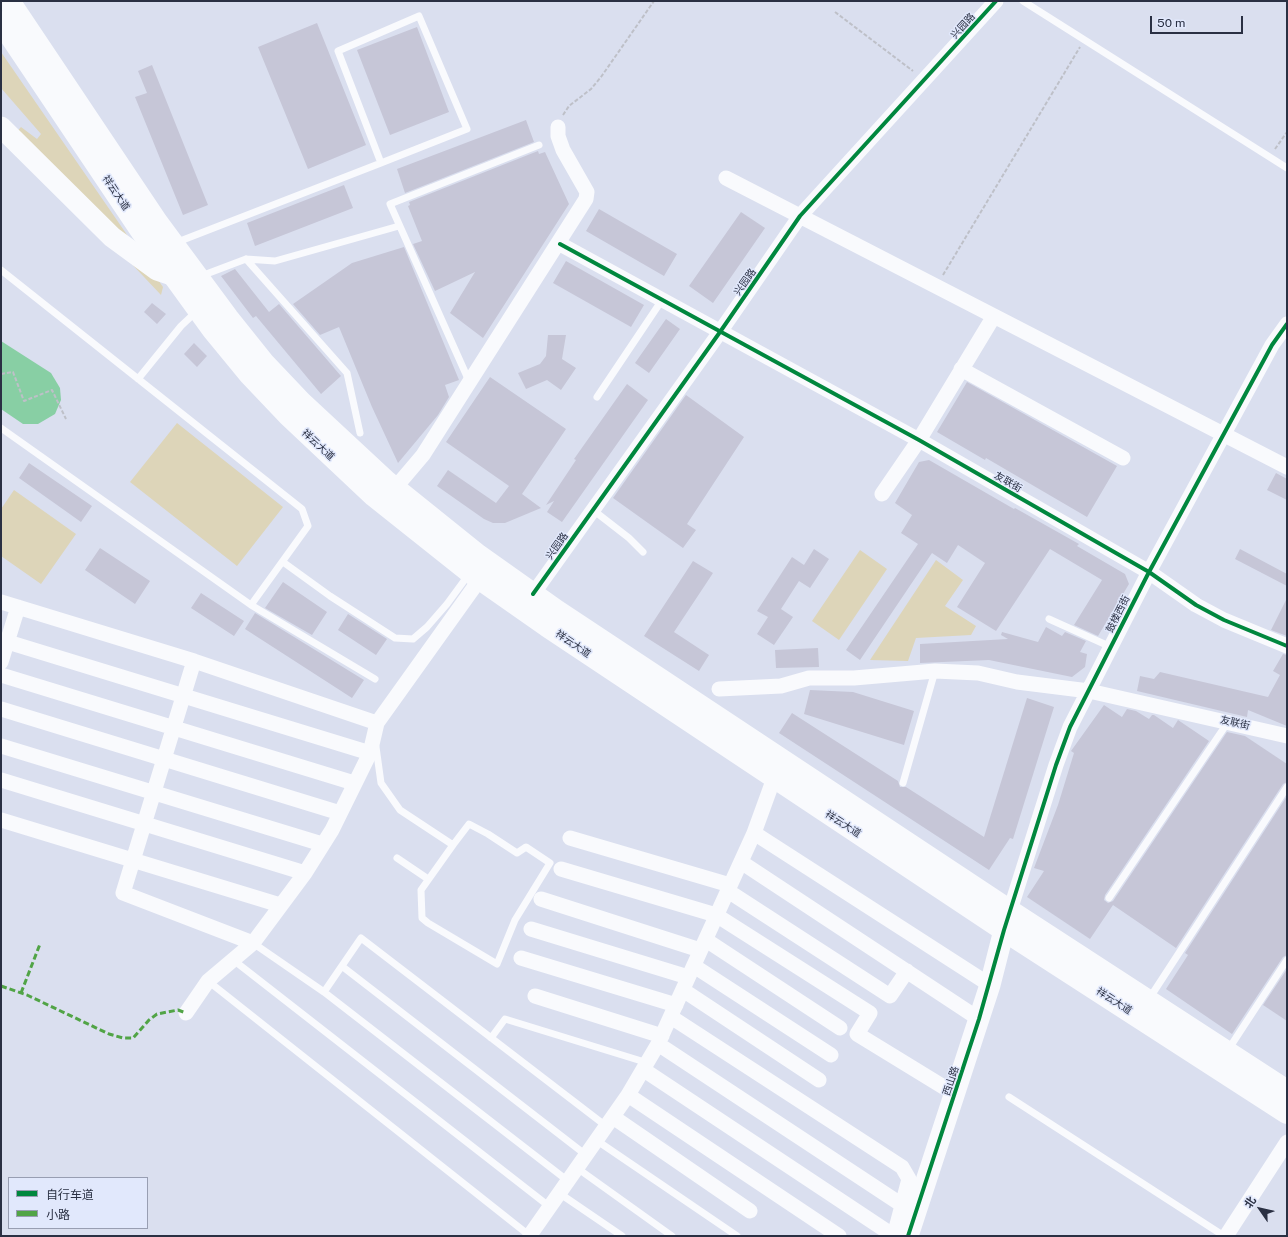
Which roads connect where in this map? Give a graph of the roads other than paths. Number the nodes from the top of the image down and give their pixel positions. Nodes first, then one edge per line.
1 (9, 1) edge
2 (996, 1) edge
3 (1023, 1) edge
4 (1, 22) edge
5 (1, 127) edge
6 (558, 127) road end
7 (538, 145) dead end
8 (381, 163) junction
9 (1287, 168) edge
10 (726, 178) dead end
11 (800, 216) junction
12 (399, 226) junction
13 (173, 244) junction
14 (560, 244) junction
15 (246, 259) junction
16 (1, 270) edge
17 (172, 275) junction
18 (197, 277) junction
19 (662, 300) junction
20 (198, 310) junction
21 (994, 316) junction
22 (1287, 324) edge
23 (720, 332) junction
24 (961, 369) junction
25 (138, 379) junction
26 (470, 383) junction
27 (597, 397) dead end
28 (1, 428) edge
29 (360, 434) dead end
30 (1224, 435) junction
31 (919, 440) junction
32 (1123, 458) dead end
33 (1287, 467) edge
34 (395, 488) junction
35 (882, 494) dead end
36 (592, 510) junction
37 (643, 552) dead end
38 (283, 562) junction
39 (1149, 572) junction
40 (475, 575) junction
41 (533, 594) junction
42 (1, 602) edge
43 (251, 605) junction
44 (18, 607) junction
45 (1049, 619) dead end
46 (4, 641) edge
47 (1111, 646) junction
48 (1287, 646) edge
49 (194, 661) junction
50 (1, 662) edge
51 (935, 671) junction
52 (1, 676) edge
53 (375, 679) dead end
54 (719, 689) dead end
55 (1089, 691) junction
56 (184, 696) junction
57 (1, 709) edge
58 (1228, 722) junction
59 (174, 728) junction
60 (376, 729) junction
61 (1287, 736) edge
62 (1, 746) edge
63 (370, 753) junction
64 (164, 759) junction
65 (774, 778) junction
66 (1, 780) edge
67 (354, 783) junction
68 (903, 783) dead end
69 (1287, 787) edge
70 (154, 793) junction
71 (340, 813) junction
72 (1, 820) edge
73 (144, 823) junction
74 (754, 833) junction
75 (570, 838) dead end
76 (322, 844) junction
77 (453, 845) junction
78 (397, 858) dead end
79 (133, 860) junction
80 (741, 862) junction
81 (561, 869) dead end
82 (305, 873) junction
83 (428, 880) junction
84 (729, 888) junction
85 (1109, 898) dead end
86 (541, 899) dead end
87 (280, 905) junction
88 (716, 915) junction
89 (1007, 920) junction
90 (530, 929) dead end
91 (253, 943) junction
92 (703, 945) junction
93 (521, 958) dead end
94 (232, 959) junction
95 (1287, 960) edge
96 (343, 967) junction
97 (907, 971) junction
98 (688, 978) junction
99 (208, 981) junction
100 (990, 985) junction
101 (324, 992) junction
102 (536, 996) dead end
103 (1148, 1001) junction
104 (674, 1011) junction
105 (186, 1013) dead end
106 (979, 1019) junction
107 (840, 1028) dead end
108 (491, 1038) junction
109 (660, 1040) junction
110 (1227, 1052) junction
111 (831, 1055) dead end
112 (646, 1066) junction
113 (819, 1080) dead end
114 (1287, 1091) edge
115 (955, 1094) junction
116 (628, 1095) junction
117 (1009, 1097) dead end
118 (1287, 1113) edge
119 (610, 1121) junction
120 (596, 1140) junction
121 (1287, 1142) edge
122 (586, 1155) junction
123 (577, 1168) junction
124 (568, 1181) junction
125 (559, 1193) junction
126 (902, 1205) junction
127 (550, 1207) junction
128 (750, 1211) dead end
129 (530, 1235) edge
130 (622, 1236) edge
131 (672, 1236) edge
132 (737, 1236) edge
133 (839, 1236) edge
134 (894, 1236) edge
135 (908, 1236) edge
136 (1225, 1236) edge

1 - 13 highway, 祥云大道
2 - 11 street, 兴园路
3 - 9 lane
4 - 17 highway, 祥云大道
5 - 17 street
6 - 14 street
7 - 12 lane
8 - 8 lane
8 - 13 lane
10 - 11 street
11 - 21 street
11 - 23 street, 兴园路
12 - 15 lane
12 - 26 lane
13 - 18 highway, 祥云大道
14 - 19 street, 友联街
14 - 26 street
15 - 18 lane
15 - 29 lane
16 - 25 lane
17 - 20 highway, 祥云大道
18 - 34 highway, 祥云大道
19 - 23 street, 友联街
19 - 27 lane
20 - 25 lane
20 - 40 highway, 祥云大道
21 - 24 street
21 - 30 street
22 - 30 street, 鼓楼西街
23 - 31 street, 友联街
23 - 36 street, 兴园路
24 - 31 street
24 - 32 street
25 - 38 lane
26 - 34 street
28 - 43 lane
30 - 33 street
30 - 39 street, 鼓楼西街
31 - 35 street
31 - 39 street, 友联街
34 - 41 highway, 祥云大道
36 - 37 lane
36 - 41 street, 兴园路
38 - 40 lane
38 - 43 lane
39 - 47 street, 鼓楼西街
39 - 48 street, 友联街
40 - 60 street
40 - 65 highway, 祥云大道
41 - 89 highway, 祥云大道
42 - 44 street
43 - 53 lane
44 - 46 street
44 - 49 street
45 - 47 lane
46 - 50 street
46 - 56 street
47 - 55 street, 鼓楼西街
49 - 56 street
49 - 60 street
51 - 54 street, 友联街
51 - 55 street, 友联街
51 - 68 lane
52 - 59 street
55 - 58 street, 友联街
55 - 89 street, 鼓楼西街
56 - 59 street
56 - 63 street
57 - 64 street
58 - 61 street, 友联街
58 - 85 lane
59 - 64 street
59 - 67 street
60 - 63 street
60 - 77 lane
62 - 70 street
63 - 67 street
64 - 70 street
64 - 71 street
65 - 74 street
65 - 89 highway, 祥云大道
66 - 73 street
67 - 71 street
69 - 103 lane
70 - 73 street
70 - 76 street
71 - 76 street
72 - 79 street
73 - 79 street
73 - 82 street
74 - 80 street
74 - 100 street
75 - 84 street
76 - 82 street
77 - 83 lane
77 - 83 lane
78 - 83 lane
79 - 87 street
79 - 91 street
80 - 84 street
80 - 97 street
81 - 88 street
82 - 87 street
84 - 88 street
84 - 97 street
86 - 92 street
87 - 91 street
88 - 92 street
88 - 115 street
89 - 100 street, 西山路
89 - 103 highway, 祥云大道
89 - 118 highway, 祥云大道
90 - 98 street
91 - 94 street
91 - 101 lane
92 - 98 street
92 - 107 street
93 - 104 street
94 - 99 street
94 - 127 lane
95 - 110 lane
96 - 101 lane
96 - 108 lane
96 - 122 lane
97 - 106 street
98 - 104 street
98 - 111 street
98 - 113 street
99 - 105 street
99 - 129 lane
100 - 106 street, 西山路
101 - 124 lane
102 - 109 street
103 - 110 highway, 祥云大道
104 - 109 street
104 - 126 street
106 - 115 street, 西山路
108 - 112 lane
108 - 119 lane
109 - 112 street
109 - 126 street
110 - 114 highway, 祥云大道
112 - 116 street
112 - 134 street
115 - 135 street, 西山路
116 - 119 street
116 - 133 street
117 - 136 lane
119 - 120 street
119 - 128 street
120 - 122 street
120 - 132 lane
121 - 136 street
122 - 123 street
123 - 124 street
123 - 131 lane
124 - 125 street
125 - 127 street
125 - 130 lane
126 - 134 street
127 - 129 street

